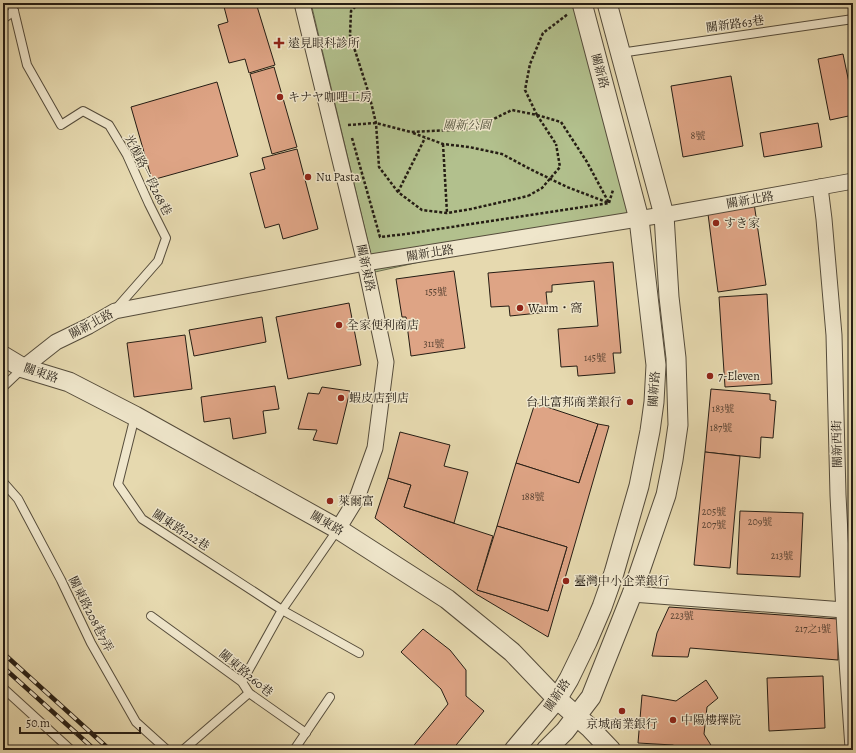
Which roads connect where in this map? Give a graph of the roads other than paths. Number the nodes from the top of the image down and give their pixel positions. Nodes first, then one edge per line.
1 (10, 3) edge
2 (302, 3) edge
3 (606, 3) edge
4 (575, 8) edge
5 (14, 11) junction
6 (3, 19) edge
7 (853, 20) edge
8 (620, 53) junction
9 (853, 180) edge
10 (820, 188) junction
11 (664, 215) junction
12 (639, 219) junction
13 (366, 263) junction
14 (115, 311) junction
15 (3, 356) edge
16 (23, 368) junction
17 (3, 386) edge
18 (135, 416) junction
19 (3, 482) edge
20 (338, 529) junction
21 (632, 594) junction
22 (282, 610) junction
23 (844, 610) junction
24 (151, 616) dead end
25 (359, 653) dead end
26 (242, 682) junction
27 (3, 688) edge
28 (249, 693) junction
29 (330, 697) dead end
30 (557, 699) junction
31 (577, 716) junction
32 (306, 733) junction
33 (853, 748) edge
34 (71, 750) edge
35 (167, 750) edge
36 (183, 750) edge
37 (294, 750) edge
38 (514, 750) edge
39 (546, 750) edge
40 (612, 750) edge

1 - 5 lane, 光復路一段268巷
2 - 13 street, 關新東路
3 - 8 street, 關新路
4 - 12 street, 關新路
5 - 6 lane
5 - 14 lane, 光復路一段268巷
7 - 8 lane, 關新路63巷
8 - 11 street, 關新路
9 - 10 street, 關新北路
10 - 11 street, 關新北路
10 - 23 street, 關新西街
11 - 12 street, 關新北路
11 - 21 street, 關新路
12 - 13 street, 關新北路
12 - 30 street, 關新路
13 - 14 street, 關新北路
13 - 20 street, 關新東路
14 - 16 street, 關新北路
15 - 16 street, 關東路
16 - 17 lane
16 - 18 street, 關東路
18 - 20 street, 關東路
18 - 22 lane, 關東路222巷
19 - 35 lane, 關東路208巷7弄
20 - 22 lane
20 - 30 street, 關東路
21 - 23 street
21 - 31 street, 關新路
22 - 25 lane
22 - 26 lane
23 - 33 street, 關新西街
24 - 26 lane, 關東路260巷
26 - 28 lane, 關東路260巷
27 - 34 lane
28 - 32 lane, 關東路260巷
28 - 36 lane
29 - 32 lane
30 - 31 street, 關東路
30 - 38 street, 關新路
31 - 39 street, 關新路
31 - 40 street, 關東路
32 - 37 lane

